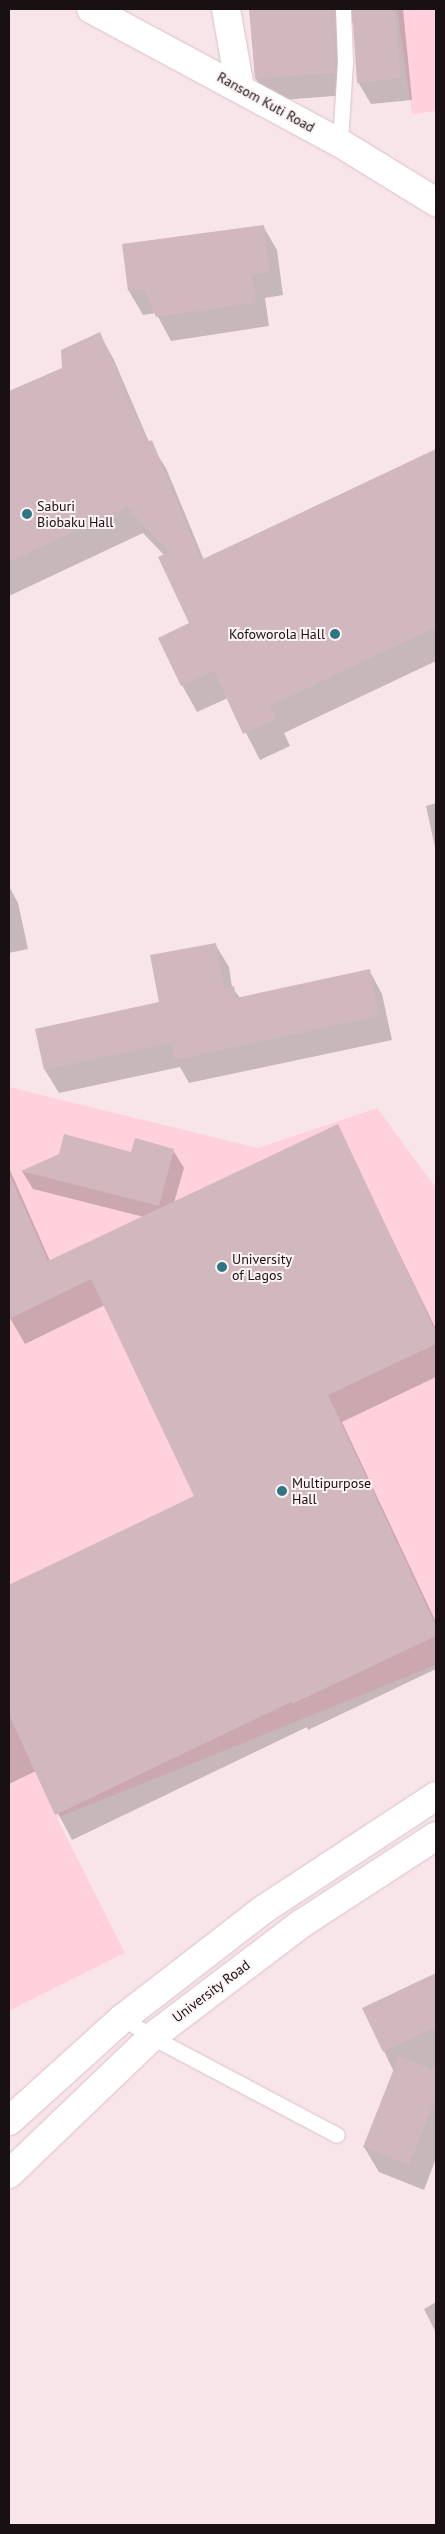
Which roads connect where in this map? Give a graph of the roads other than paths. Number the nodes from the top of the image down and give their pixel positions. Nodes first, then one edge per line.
1 (91, 9) edge
2 (226, 9) edge
3 (343, 9) edge
4 (240, 88) junction
5 (340, 142) junction
6 (436, 202) edge
7 (436, 1796) edge
8 (436, 1836) edge
9 (123, 2018) junction
10 (152, 2037) junction
11 (9, 2121) edge
12 (337, 2135) dead end
13 (9, 2174) edge

1 - 4 main road, Ransom Kuti Road
2 - 4 main road
3 - 5 lane
4 - 5 main road, Ransom Kuti Road
5 - 6 main road, Ransom Kuti Road
7 - 9 main road
8 - 10 main road, University Road
9 - 10 lane
9 - 11 main road
10 - 12 lane
10 - 13 main road, University Road

